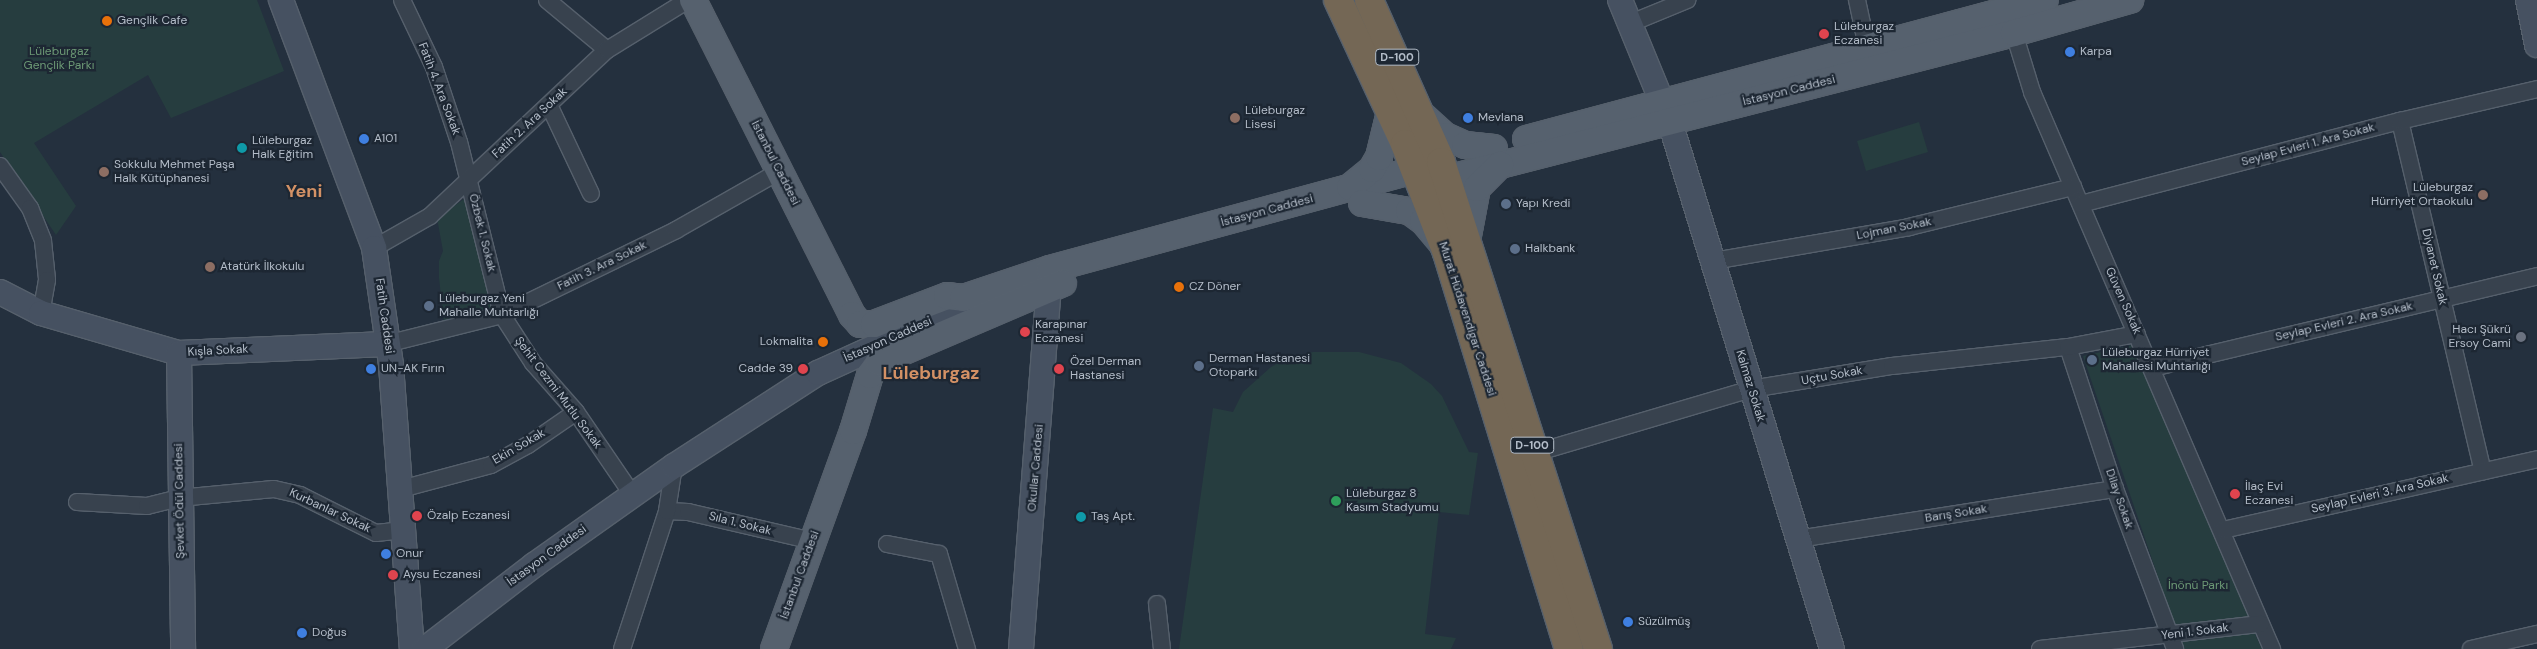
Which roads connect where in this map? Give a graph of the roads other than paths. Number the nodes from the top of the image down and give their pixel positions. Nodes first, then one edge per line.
1 (281, 0) edge
2 (402, 0) edge
3 (547, 0) edge
4 (688, 0) edge
5 (693, 0) edge
6 (1338, 0) edge
7 (1369, 0) edge
8 (1620, 0) edge
9 (1687, 0) edge
10 (1857, 0) edge
11 (2045, 0) edge
12 (2130, 0) edge
13 (2528, 0) edge
14 (2010, 22) junction
15 (1631, 23) junction
16 (2537, 45) edge
17 (607, 50) junction
18 (1870, 58) junction
19 (2537, 89) edge
20 (549, 105) junction
21 (1390, 112) junction
22 (1666, 112) junction
23 (1423, 116) junction
24 (2400, 121) junction
25 (1498, 155) junction
26 (0, 166) edge
27 (780, 171) junction
28 (1431, 174) junction
29 (469, 180) junction
30 (2073, 187) junction
31 (591, 194) dead end
32 (1355, 196) junction
33 (2080, 204) junction
34 (1457, 247) junction
35 (374, 248) junction
36 (1713, 261) junction
37 (2537, 276) edge
38 (1049, 278) junction
39 (0, 292) edge
40 (2441, 299) junction
41 (41, 313) junction
42 (502, 315) junction
43 (2137, 334) junction
44 (386, 344) junction
45 (870, 344) junction
46 (2068, 347) junction
47 (178, 353) junction
48 (2152, 368) junction
49 (1751, 389) junction
50 (576, 412) junction
51 (1535, 452) junction
52 (2537, 459) edge
53 (674, 466) junction
54 (2482, 471) junction
55 (401, 489) junction
56 (2115, 489) junction
57 (632, 494) junction
58 (179, 498) junction
59 (77, 502) dead end
60 (667, 511) junction
61 (404, 530) junction
62 (2223, 530) junction
63 (1798, 538) junction
64 (813, 541) junction
65 (887, 544) dead end
66 (1157, 604) dead end
67 (2261, 624) junction
68 (2537, 634) edge
69 (2172, 642) edge
70 (183, 649) edge
71 (412, 649) edge
72 (425, 649) edge
73 (622, 649) edge
74 (774, 649) edge
75 (967, 649) edge
76 (1021, 649) edge
77 (1162, 649) edge
78 (1569, 649) edge
79 (1598, 649) edge
80 (1832, 649) edge
81 (2040, 649) edge
82 (2272, 649) edge
83 (2471, 649) edge

1 - 35 main road, Fatih Caddesi
2 - 29 street, Fatih 4. Ara Sokak
3 - 17 street
4 - 17 street, Fatih 2. Ara Sokak
5 - 27 main road, İstanbul Caddesi
6 - 21 highway, Murat Hüdavendigar Caddesi / D-100
7 - 23 highway, Murat Hüdavendigar Caddesi / D-100
8 - 15 main road, Kalmaz Sokak
9 - 15 street
10 - 18 street
11 - 14 main road, İstasyon Caddesi
12 - 14 main road, İstasyon Caddesi
13 - 16 main road
14 - 18 main road, İstasyon Caddesi
14 - 30 street, Güven Sokak
15 - 22 main road, Kalmaz Sokak
17 - 20 street, Fatih 2. Ara Sokak
18 - 22 main road, İstasyon Caddesi
19 - 24 street, Seylap Evleri 1. Ara Sokak
20 - 29 street, Fatih 2. Ara Sokak
20 - 31 street
21 - 28 highway, Murat Hüdavendigar Caddesi / D-100
21 - 32 main road
22 - 25 main road, İstasyon Caddesi
22 - 36 main road, Kalmaz Sokak
23 - 25 main road
23 - 28 highway, Murat Hüdavendigar Caddesi / D-100
24 - 33 street, Seylap Evleri 1. Ara Sokak
24 - 40 street, Diyanet Sokak
25 - 28 main road, İstasyon Caddesi
25 - 34 main road
26 - 41 street
27 - 42 street, Fatih 3. Ara Sokak
27 - 45 main road, İstanbul Caddesi
28 - 32 main road, İstasyon Caddesi
28 - 34 highway, Murat Hüdavendigar Caddesi / D-100
29 - 35 street, Fatih 2. Ara Sokak
29 - 42 street, Özbek 1. Sokak
30 - 33 street, Güven Sokak
30 - 36 street, Lojman Sokak
32 - 34 main road
32 - 38 main road, İstasyon Caddesi
33 - 43 street, Güven Sokak
34 - 51 highway, Murat Hüdavendigar Caddesi / D-100
34 - 78 highway, Murat Hüdavendigar Caddesi / D-100
35 - 44 main road, Fatih Caddesi
36 - 49 main road, Kalmaz Sokak
37 - 40 street, Seylap Evleri 2. Ara Sokak
38 - 45 main road
38 - 45 main road, İstasyon Caddesi
38 - 76 main road, Okullar Caddesi
39 - 41 main road, Kışla Sokak
40 - 48 street, Seylap Evleri 2. Ara Sokak
40 - 54 street, Diyanet Sokak
41 - 47 main road, Kışla Sokak
42 - 44 street, Fatih 3. Ara Sokak
42 - 50 street, Şehit Cezmi Mutlu Sokak
43 - 46 street, Uçtu Sokak
43 - 48 street, Güven Sokak
44 - 47 main road, Kışla Sokak
44 - 55 main road, Fatih Caddesi
45 - 53 main road, İstasyon Caddesi
45 - 64 main road, İstanbul Caddesi
46 - 49 street, Uçtu Sokak
46 - 56 street, Dilay Sokak
47 - 58 main road, Şevket Ödül Caddesi
48 - 62 street, Güven Sokak
49 - 51 street, Uçtu Sokak
49 - 63 main road, Kalmaz Sokak
50 - 55 street, Ekin Sokak
50 - 57 street, Şehit Cezmi Mutlu Sokak
51 - 79 highway, Murat Hüdavendigar Caddesi / D-100
52 - 54 street, Seylap Evleri 3. Ara Sokak
53 - 57 main road, İstasyon Caddesi
53 - 60 street
54 - 62 street, Seylap Evleri 3. Ara Sokak
55 - 61 main road, Fatih Caddesi
56 - 63 street, Barış Sokak
56 - 69 street, Dilay Sokak
57 - 72 main road, İstasyon Caddesi
58 - 59 street, Kurbanlar Sokak
58 - 61 street, Kurbanlar Sokak
58 - 70 main road, Şevket Ödül Caddesi
60 - 64 street, Sıla 1. Sokak
60 - 73 street
61 - 71 main road, Fatih Caddesi
62 - 67 street, Güven Sokak
63 - 80 main road, Kalmaz Sokak
64 - 74 main road, İstanbul Caddesi
65 - 75 street
66 - 77 street
67 - 69 street, Yeni 1. Sokak
67 - 82 street, Güven Sokak
68 - 83 street
69 - 81 street, Yeni 1. Sokak

